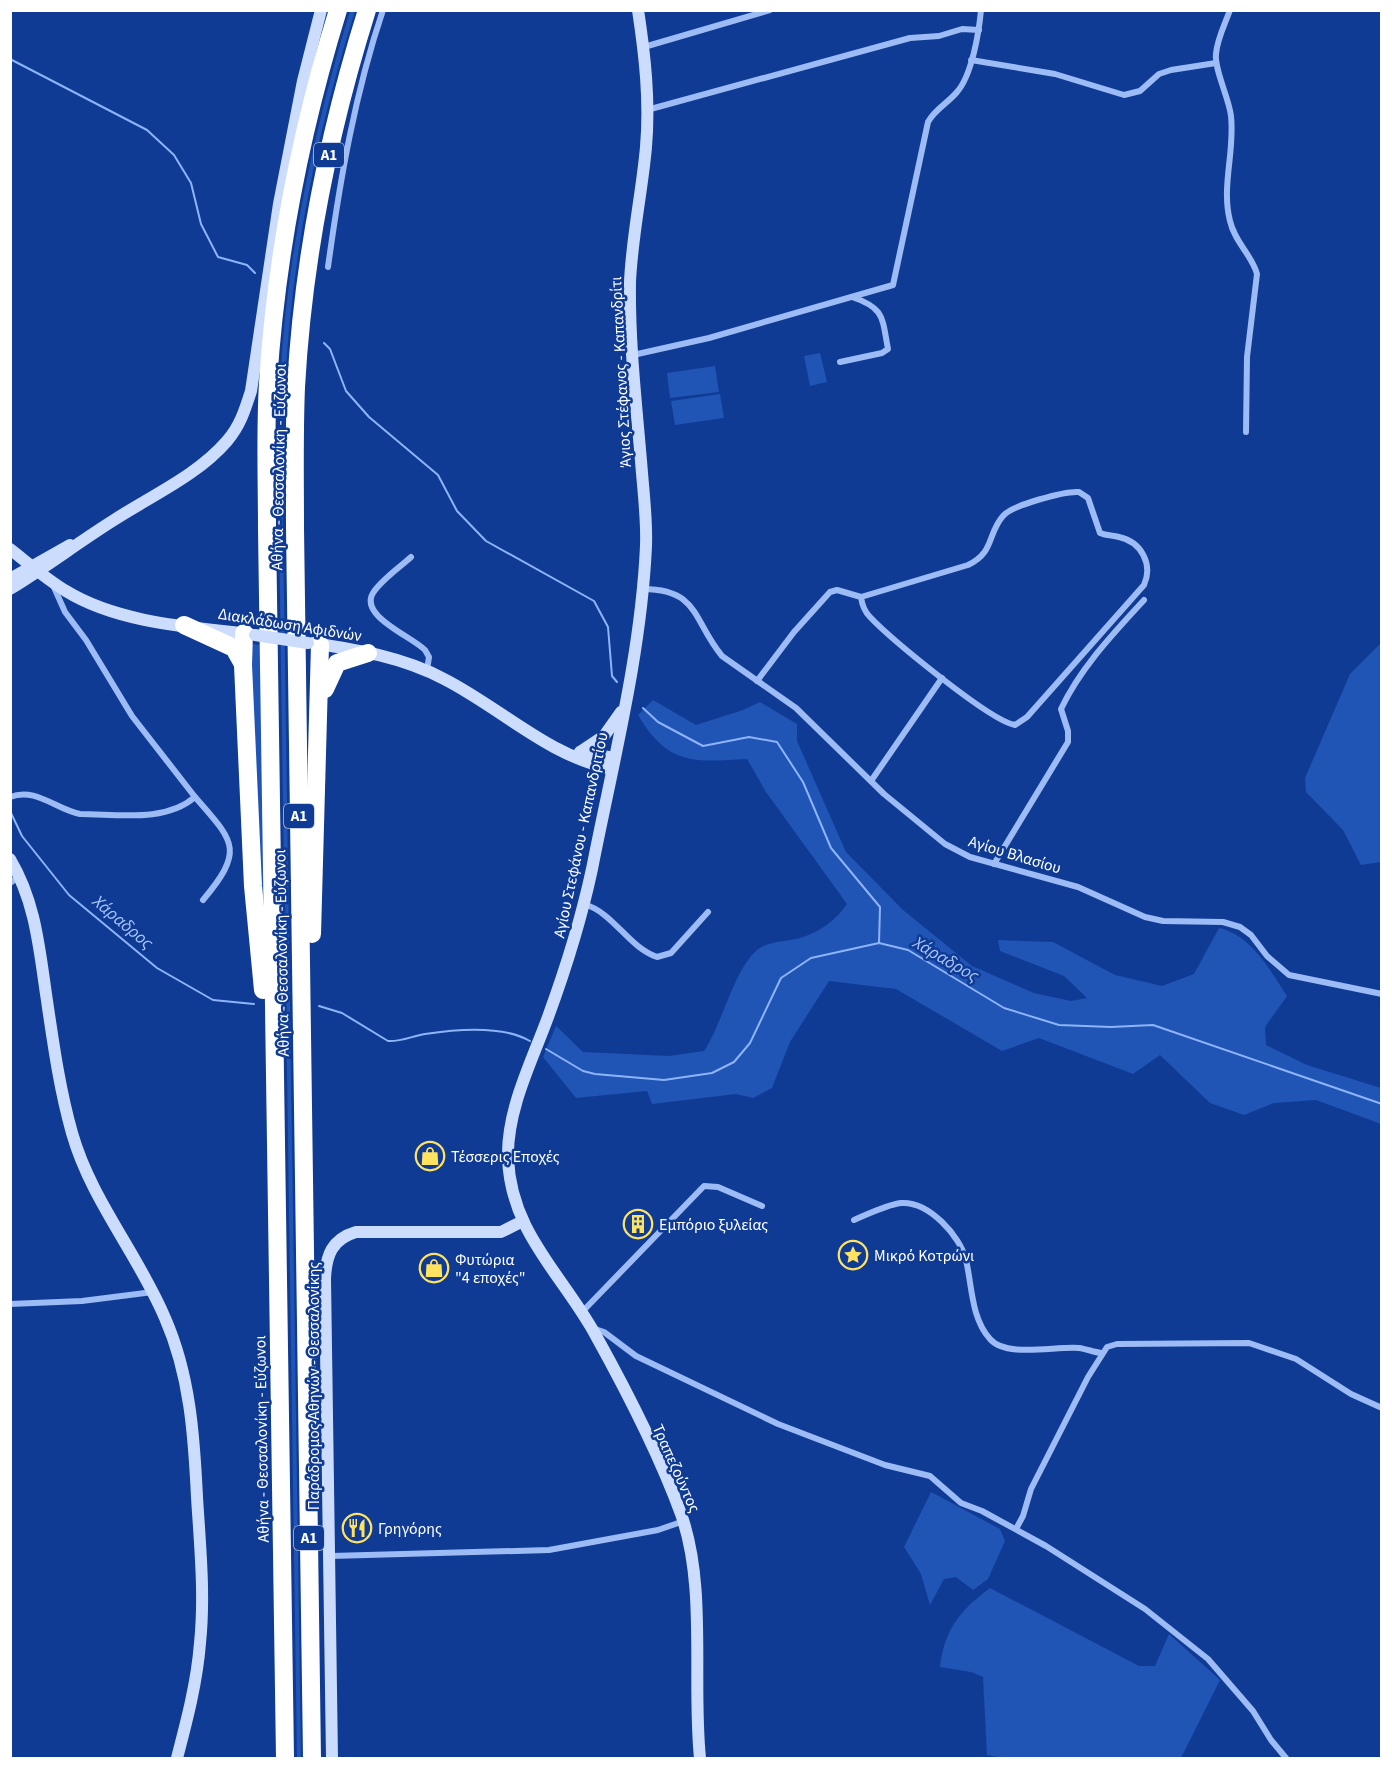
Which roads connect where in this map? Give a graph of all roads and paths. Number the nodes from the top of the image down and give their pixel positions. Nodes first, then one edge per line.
1 (321, 10) edge
2 (338, 10) edge
3 (367, 10) edge
4 (383, 10) edge
5 (638, 10) edge
6 (770, 10) edge
7 (981, 10) edge
8 (1230, 10) edge
9 (979, 30) junction
10 (644, 47) junction
11 (971, 60) junction
12 (1216, 63) junction
13 (648, 110) junction
14 (328, 267) dead end
15 (852, 296) junction
16 (633, 355) junction
17 (840, 362) dead end
18 (1246, 432) dead end
19 (301, 456) dead end
20 (295, 477) junction
21 (10, 549) edge
22 (411, 557) dead end
23 (36, 568) junction
24 (10, 579) edge
25 (52, 582) junction
26 (10, 589) edge
27 (643, 589) junction
28 (861, 597) junction
29 (1144, 600) dead end
30 (184, 626) junction
31 (250, 634) junction
32 (314, 644) junction
33 (368, 653) junction
34 (243, 664) junction
35 (427, 670) junction
36 (942, 678) junction
37 (757, 681) junction
38 (624, 706) junction
39 (320, 708) junction
40 (560, 750) junction
41 (580, 752) junction
42 (613, 763) junction
43 (871, 781) junction
44 (10, 797) edge
45 (195, 797) junction
46 (10, 859) edge
47 (994, 864) junction
48 (15, 880) edge
49 (203, 900) dead end
50 (584, 903) junction
51 (708, 912) dead end
52 (1382, 994) edge
53 (275, 1102) junction
54 (303, 1104) junction
55 (762, 1206) dead end
56 (854, 1220) dead end
57 (521, 1222) junction
58 (153, 1292) junction
59 (10, 1304) edge
60 (581, 1313) junction
61 (592, 1328) junction
62 (1101, 1353) junction
63 (1382, 1408) edge
64 (684, 1521) junction
65 (1016, 1529) junction
66 (331, 1556) junction
67 (177, 1758) edge
68 (285, 1758) edge
69 (312, 1758) edge
70 (332, 1758) edge
71 (700, 1758) edge
72 (1286, 1758) edge

1 - 23 main road
2 - 53 highway, Αθήνα - Θεσσαλονίκη - Εύζωνοι / Α1
3 - 20 highway, Αθήνα - Θεσσαλονίκη - Εύζωνοι / Α1
4 - 14 street
5 - 10 main road, Άγιος Στέφανος - Καπανδρίτι
6 - 10 street
7 - 9 street
8 - 12 street
9 - 11 street
9 - 13 street
10 - 13 main road, Άγιος Στέφανος - Καπανδρίτι
11 - 12 street
11 - 15 street
12 - 18 street
13 - 16 main road, Άγιος Στέφανος - Καπανδρίτι
15 - 16 street
15 - 17 street
16 - 27 main road, Άγιος Στέφανος - Καπανδρίτι
19 - 20 highway
20 - 54 highway, Αθήνα - Θεσσαλονίκη - Εύζωνοι / Α1
21 - 23 main road, Διακλάδωση Αφιδνών
22 - 35 street
23 - 24 main road
23 - 25 main road, Διακλάδωση Αφιδνών
23 - 26 main road
25 - 30 main road, Διακλάδωση Αφιδνών
25 - 45 street
27 - 37 street, Αγίου Βλασίου
27 - 38 main road, Αγίου Στεφάνου - Καπανδριτίου
28 - 36 street
28 - 36 street
28 - 37 street
29 - 47 street
30 - 31 main road, Διακλάδωση Αφιδνών
30 - 34 highway
31 - 32 main road, Διακλάδωση Αφιδνών, bridge
31 - 34 highway
32 - 33 main road, Διακλάδωση Αφιδνών
32 - 39 highway
33 - 35 main road, Διακλάδωση Αφιδνών
33 - 39 highway
34 - 53 highway
35 - 40 main road, Διακλάδωση Αφιδνών
36 - 43 street
37 - 43 street, Αγίου Βλασίου
38 - 41 main road
38 - 42 main road, Αγίου Στεφάνου - Καπανδριτίου
39 - 54 highway
40 - 41 main road, Διακλάδωση Αφιδνών
40 - 42 main road, Διακλάδωση Αφιδνών
41 - 42 main road, Διακλάδωση Αφιδνών
42 - 50 main road, Αγίου Στεφάνου - Καπανδριτίου
43 - 47 street, Αγίου Βλασίου
44 - 45 street
45 - 49 street
46 - 48 main road
47 - 52 street, Αγίου Βλασίου
48 - 58 main road
50 - 51 street
50 - 57 main road, Αγίου Στεφάνου - Καπανδριτίου
53 - 68 highway, Αθήνα - Θεσσαλονίκη - Εύζωνοι / Α1
54 - 69 highway, Αθήνα - Θεσσαλονίκη - Εύζωνοι / Α1
55 - 60 street
56 - 62 street
57 - 60 main road, Τραπεζούντος
57 - 66 main road, Παράδρομος Αθηνών - Θεσσαλονίκης
58 - 59 street
58 - 67 main road
60 - 61 main road, Τραπεζούντος
61 - 64 main road, Τραπεζούντος
61 - 65 street
62 - 63 street
62 - 65 street
64 - 66 street
64 - 71 main road, Τραπεζούντος
65 - 72 street
66 - 70 main road, Παράδρομος Αθηνών - Θεσσαλονίκης

